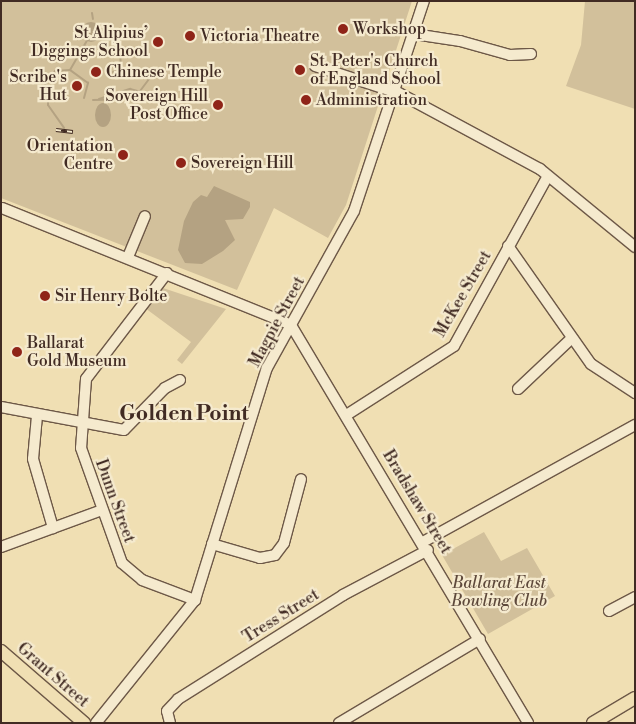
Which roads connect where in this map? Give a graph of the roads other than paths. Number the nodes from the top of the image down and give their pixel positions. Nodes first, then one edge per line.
1 (424, 1) edge
2 (414, 34) junction
3 (531, 54) dead end
4 (315, 66) dead end
5 (395, 91) junction
6 (548, 176) junction
7 (1, 207) edge
8 (145, 216) dead end
9 (508, 246) junction
10 (635, 247) edge
11 (116, 253) junction
12 (128, 257) junction
13 (165, 274) junction
14 (291, 325) junction
15 (572, 338) junction
16 (180, 380) dead end
17 (518, 388) dead end
18 (635, 394) edge
19 (1, 407) edge
20 (348, 414) junction
21 (37, 416) junction
22 (82, 422) junction
23 (635, 425) edge
24 (301, 479) dead end
25 (102, 510) junction
26 (53, 528) junction
27 (212, 544) junction
28 (425, 546) junction
29 (1, 547) edge
30 (635, 597) edge
31 (195, 600) junction
32 (609, 611) dead end
33 (480, 639) junction
34 (1, 651) edge
35 (635, 698) edge
36 (81, 722) edge
37 (96, 723) edge
38 (170, 723) edge
39 (339, 723) edge
40 (528, 723) edge
41 (593, 723) edge

1 - 2 street, Magpie Street
2 - 3 street
2 - 5 street, Magpie Street
4 - 5 street
5 - 6 street
5 - 14 street, Magpie Street
6 - 9 street, McKee Street
6 - 10 street
7 - 11 street
8 - 12 street
9 - 15 street
9 - 20 street, McKee Street
11 - 12 street
11 - 13 street
12 - 13 street
13 - 14 street
13 - 22 street, Dunn Street
14 - 20 street, Bradshaw Street
14 - 27 street, Magpie Street
15 - 17 street
15 - 18 street
16 - 22 street
19 - 21 street
20 - 28 street, Bradshaw Street
21 - 22 street
21 - 26 street
22 - 25 street, Dunn Street
23 - 28 street, Tress Street
24 - 27 street
25 - 26 street
25 - 31 street, Dunn Street
26 - 29 street
27 - 31 street, Magpie Street
28 - 33 street, Bradshaw Street
28 - 38 street, Tress Street
30 - 32 street
31 - 37 street, Magpie Street
33 - 39 street
33 - 40 street, Bradshaw Street
34 - 36 main road, Grant Street
35 - 41 main road

